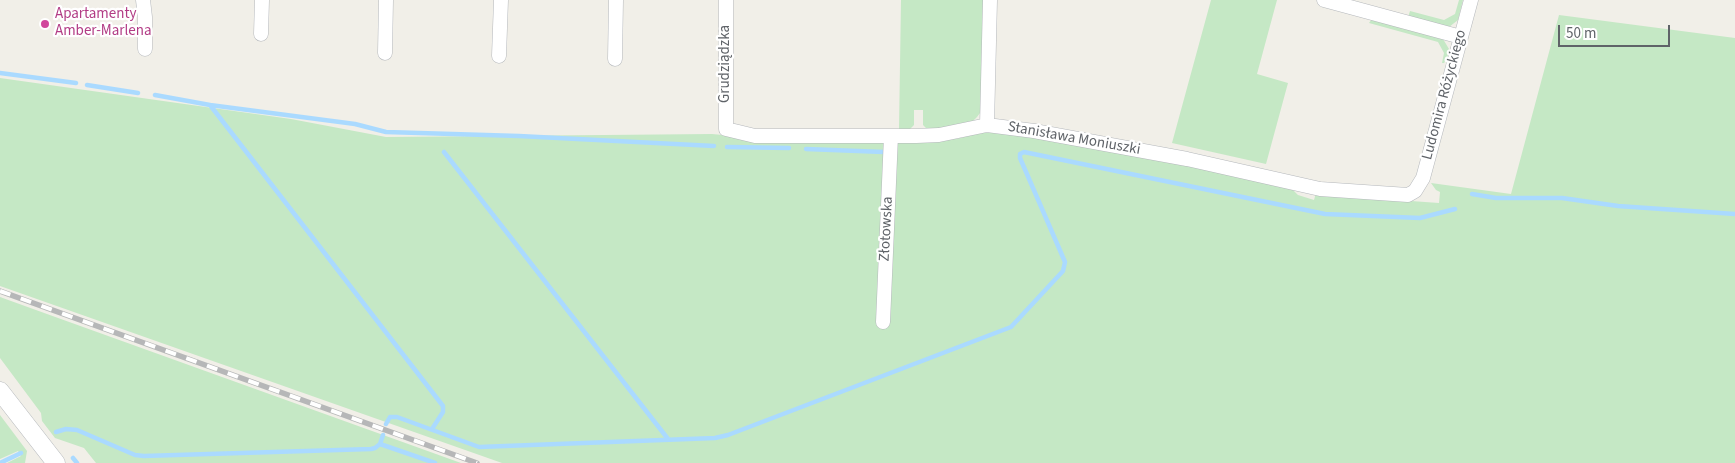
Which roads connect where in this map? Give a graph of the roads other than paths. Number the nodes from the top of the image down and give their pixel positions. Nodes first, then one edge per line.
1 (143, 0) edge
2 (262, 0) edge
3 (386, 0) edge
4 (501, 0) edge
5 (616, 0) edge
6 (726, 0) edge
7 (990, 0) edge
8 (1324, 0) edge
9 (1471, 0) edge
10 (261, 34) dead end
11 (1461, 37) junction
12 (145, 49) dead end
13 (386, 53) dead end
14 (499, 56) dead end
15 (615, 59) dead end
16 (987, 125) junction
17 (726, 129) joint
18 (891, 136) junction
19 (1418, 188) joint
20 (883, 322) dead end
21 (0, 391) edge
22 (54, 462) edge

1 - 12 street
2 - 10 street
3 - 13 street
4 - 14 street
5 - 15 street
6 - 17 street, Grudziądzka
7 - 16 street
8 - 11 street
9 - 11 street, Ludomira Różyckiego
11 - 19 street, Ludomira Różyckiego
16 - 18 street, Stanisława Moniuszki
16 - 19 street, Stanisława Moniuszki
17 - 18 street, Stanisława Moniuszki
18 - 20 street, Złotowska
21 - 22 street

